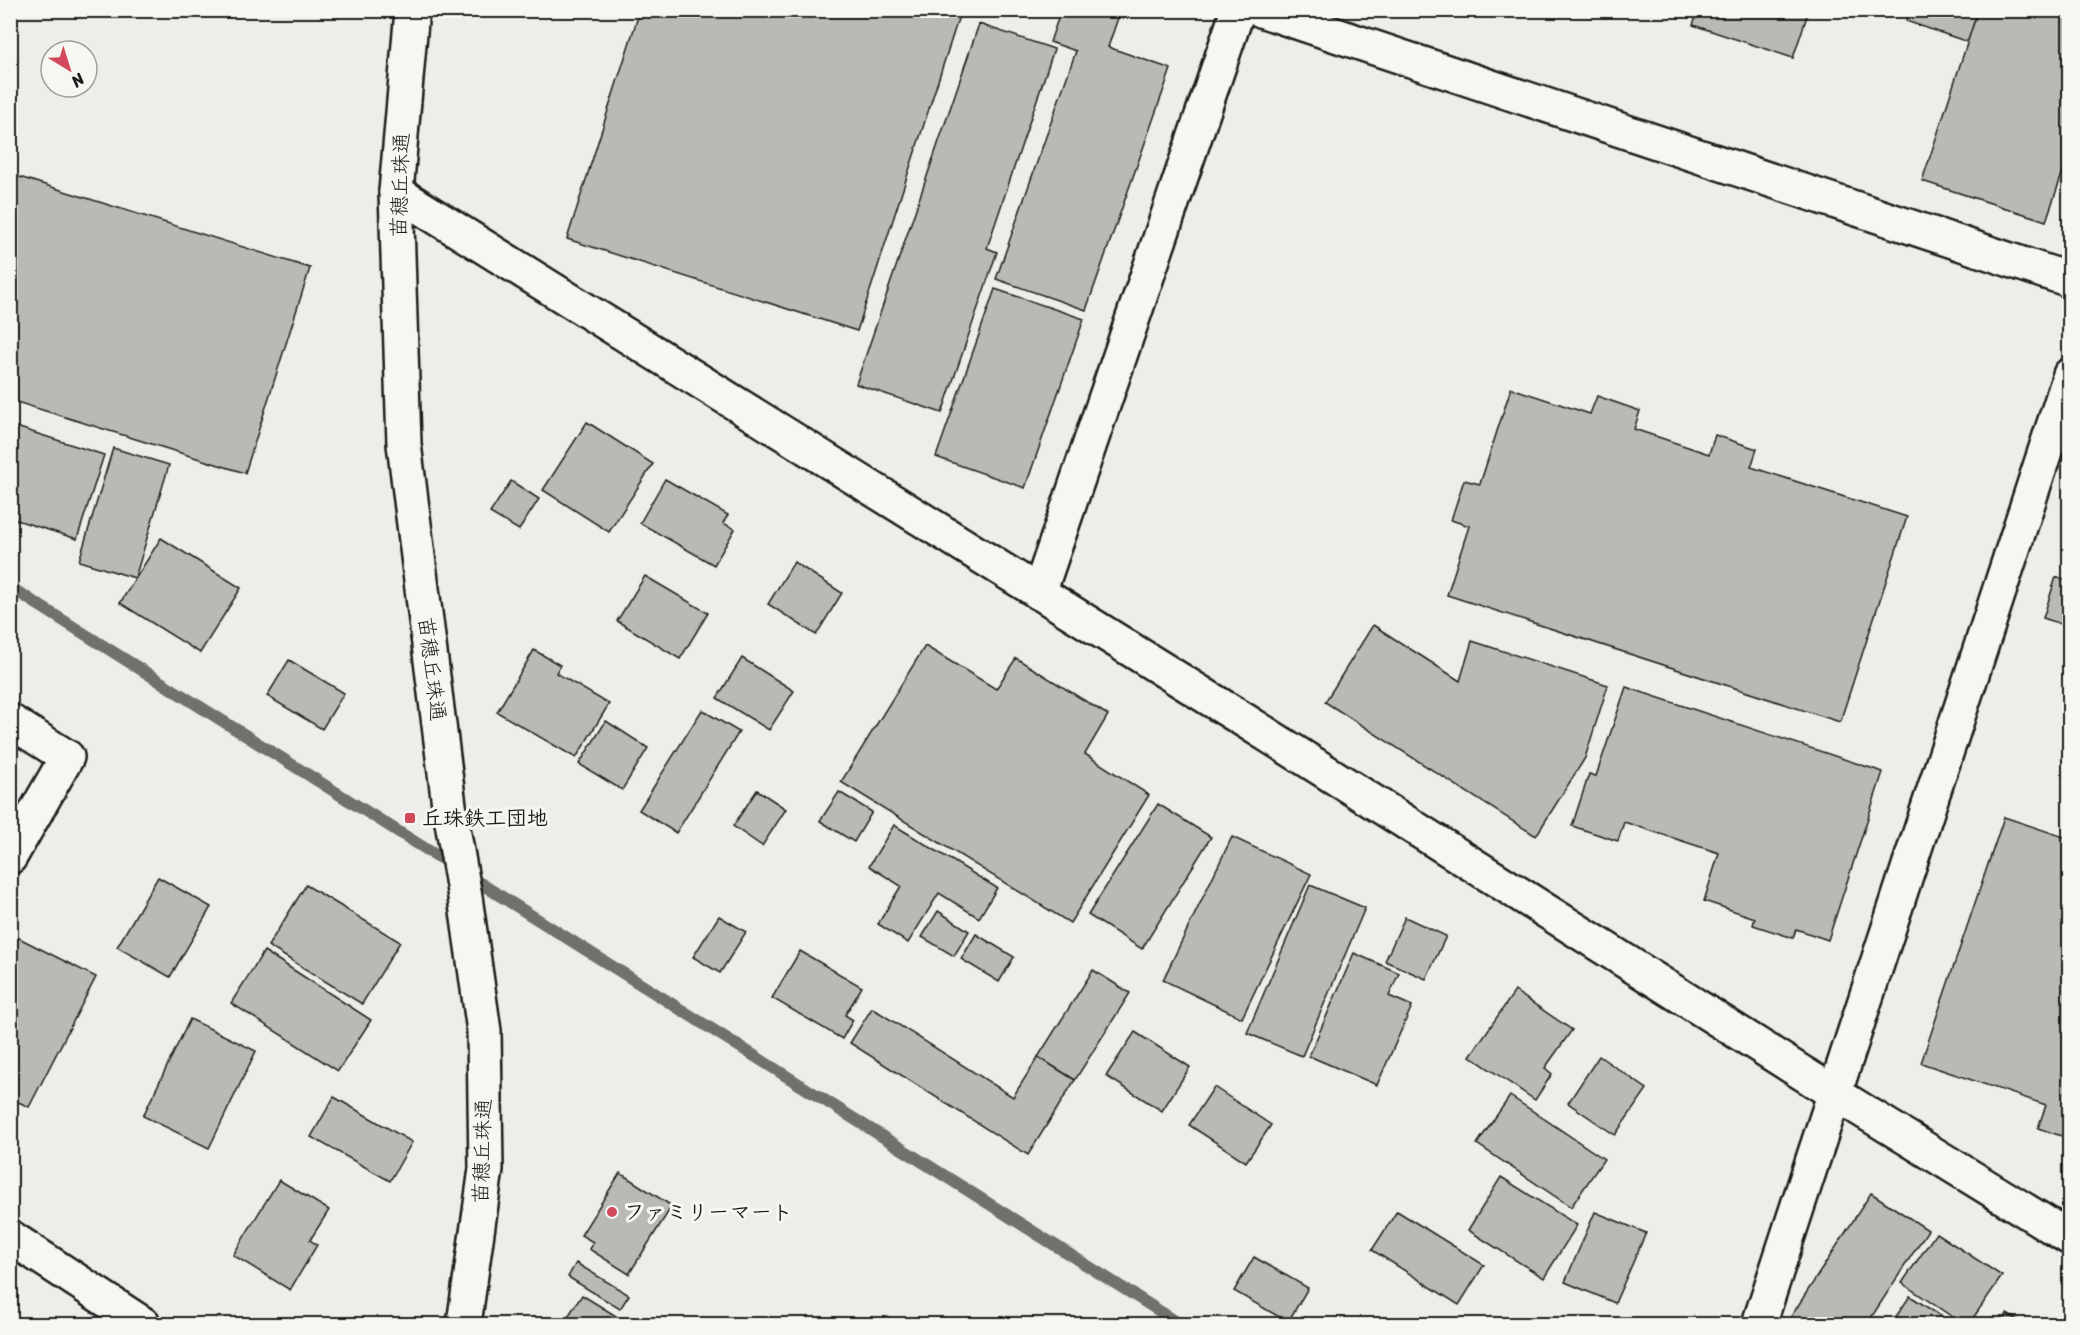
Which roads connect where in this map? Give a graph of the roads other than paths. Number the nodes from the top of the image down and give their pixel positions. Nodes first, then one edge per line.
1 (412, 10) edge
2 (1238, 10) edge
3 (1261, 10) edge
4 (396, 192) junction
5 (2070, 280) edge
6 (2070, 375) edge
7 (1040, 593) junction
8 (10, 721) edge
9 (10, 857) edge
10 (1834, 1093) junction
11 (10, 1237) edge
12 (2070, 1238) edge
13 (143, 1324) edge
14 (464, 1324) edge
15 (1759, 1324) edge

1 - 4 street, 苗穂丘珠通
2 - 7 street
3 - 5 street
4 - 7 street
4 - 14 street, 苗穂丘珠通
6 - 10 street
7 - 10 street
8 - 9 street
10 - 12 street
10 - 15 street
11 - 13 street

